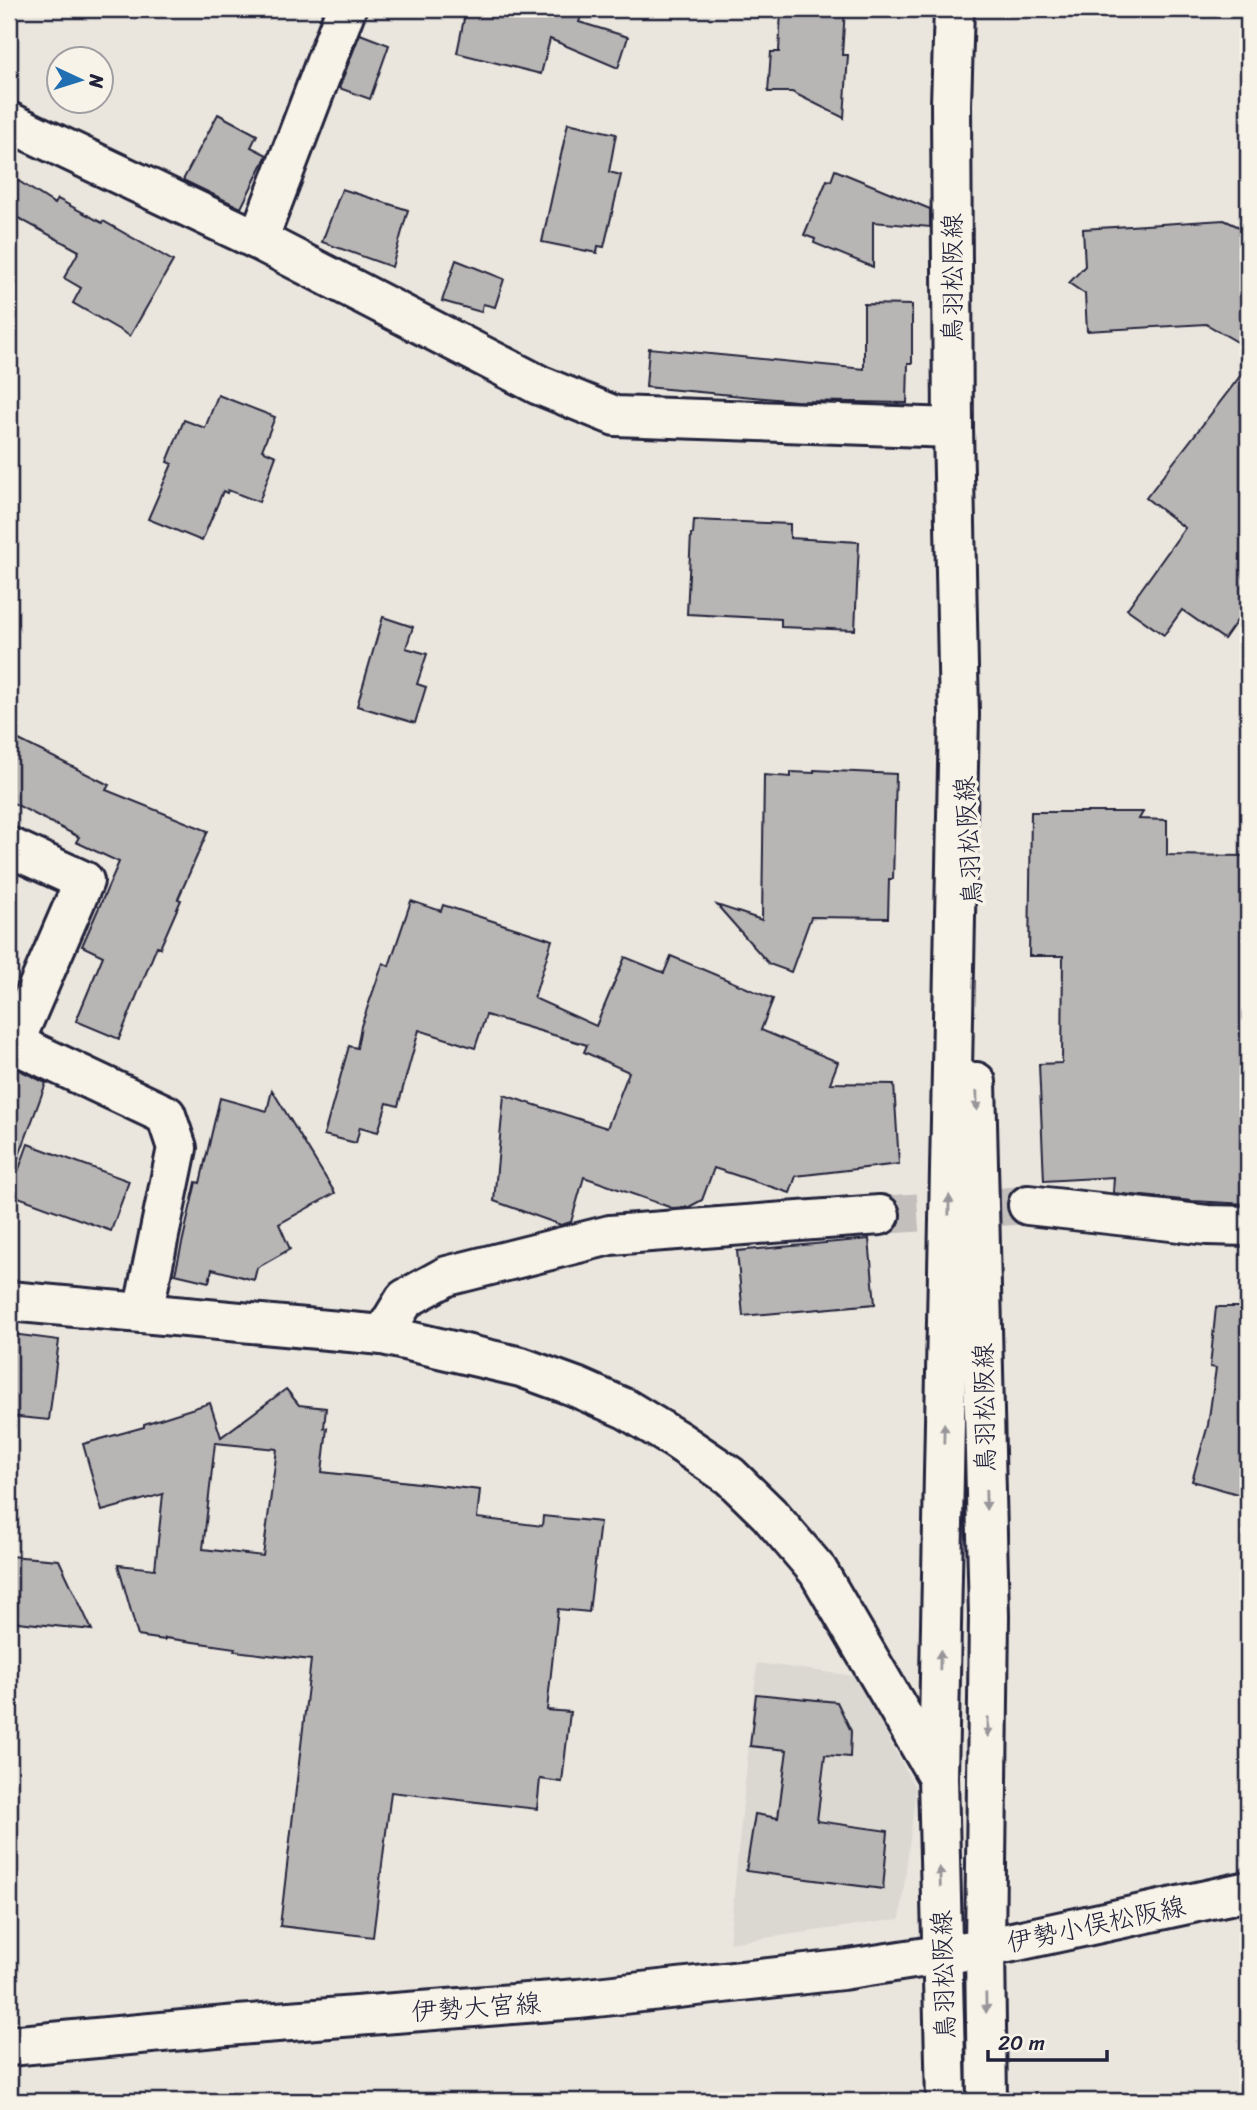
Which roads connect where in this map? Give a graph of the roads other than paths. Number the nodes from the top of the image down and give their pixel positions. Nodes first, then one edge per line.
1 (346, 9) edge
2 (954, 9) edge
3 (9, 122) edge
4 (258, 240) junction
5 (953, 428) junction
6 (959, 715) junction
7 (9, 847) edge
8 (11, 1042) edge
9 (1028, 1205) tunnel mouth
10 (880, 1215) tunnel mouth
11 (1248, 1226) edge
12 (9, 1301) edge
13 (143, 1313) junction
14 (383, 1335) junction
15 (938, 1777) junction
16 (1246, 1886) edge
17 (985, 1948) junction
18 (943, 1954) junction
19 (9, 2046) edge
20 (946, 2101) edge
21 (987, 2101) edge

1 - 4 main road
2 - 5 main road, 鳥羽松阪線
3 - 4 main road
4 - 5 main road
5 - 6 main road, 鳥羽松阪線
15 -> 6 main road, 鳥羽松阪線
6 -> 17 main road, 鳥羽松阪線
7 - 8 main road
8 - 13 main road
9 - 11 main road
10 - 14 main road
12 - 13 main road
13 - 14 main road
14 - 15 main road
18 -> 15 main road, 鳥羽松阪線
16 - 17 main road, 伊勢小俣松阪線
17 - 18 main road, 伊勢小俣松阪線
17 -> 21 main road, 鳥羽松阪線
18 - 19 main road, 伊勢大宮線
18 - 20 main road, 鳥羽松阪線

